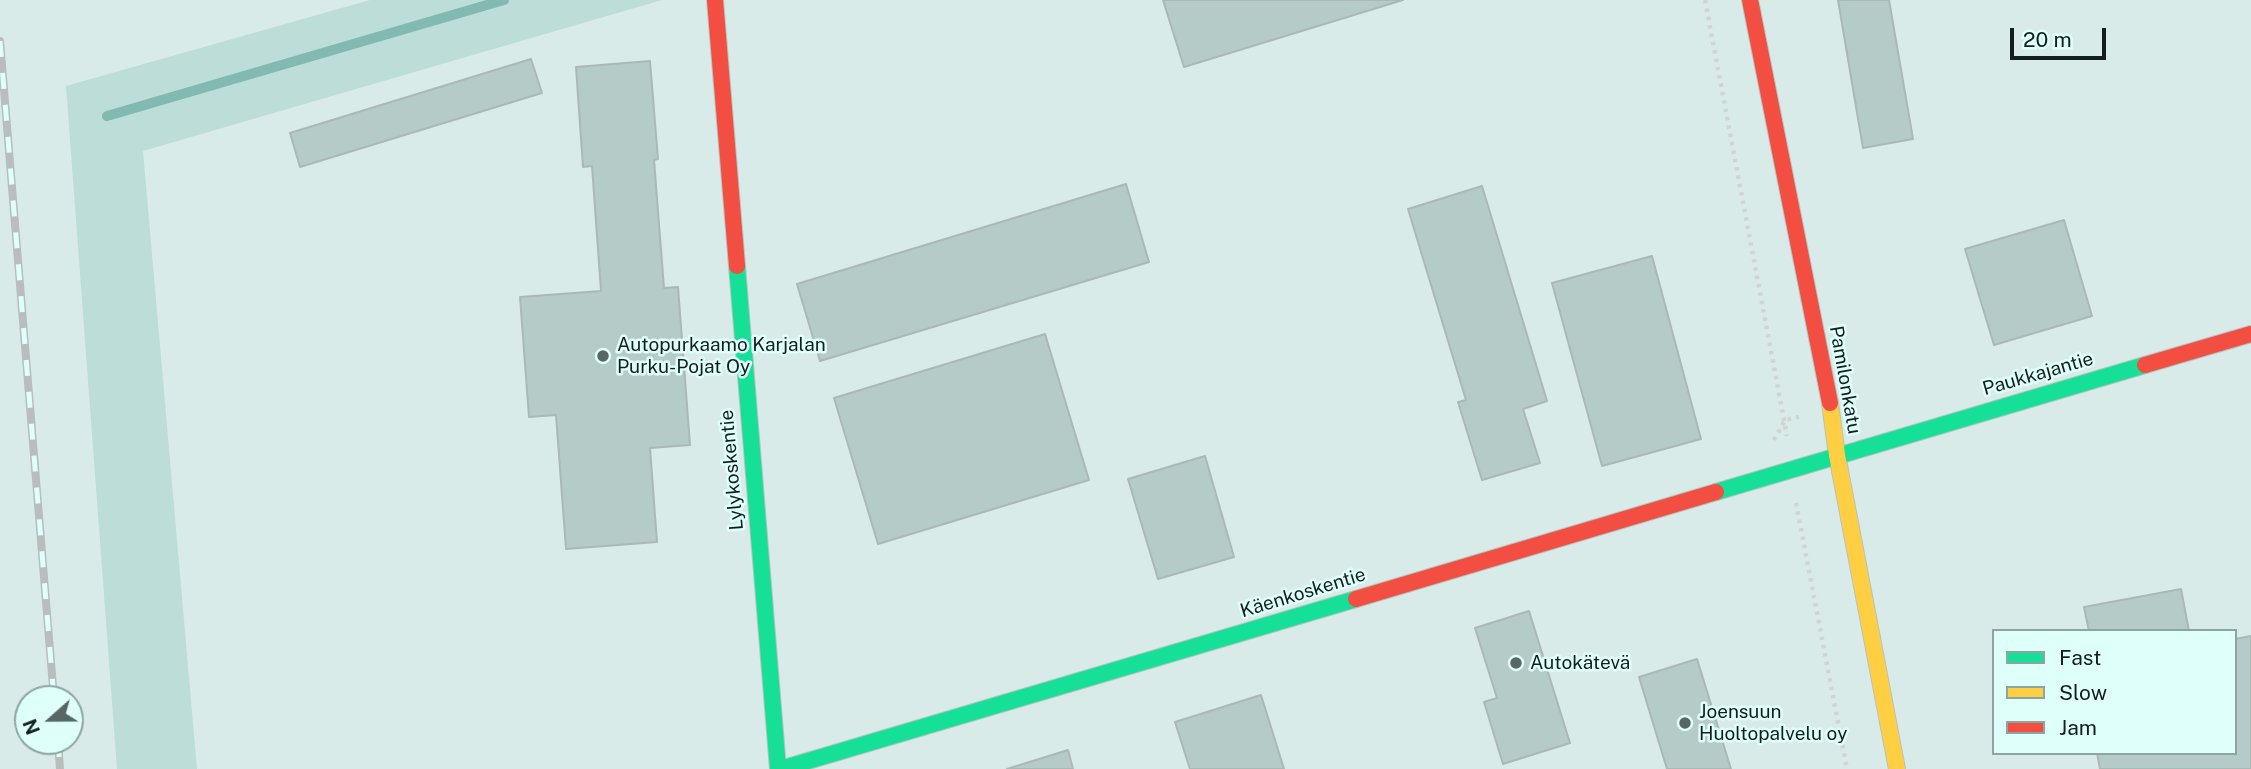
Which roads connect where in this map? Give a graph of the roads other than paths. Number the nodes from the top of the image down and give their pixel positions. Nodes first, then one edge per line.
1 (715, 0) edge
2 (1750, 0) edge
3 (2251, 334) edge
4 (1837, 455) junction
5 (779, 769) edge
6 (1897, 769) edge

1 - 5 street, Lylykoskentie
2 - 4 street, Pamilonkatu
3 - 4 street, Paukkajantie
4 - 5 street, Käenkoskentie
4 - 6 street, Pamilonkatu

